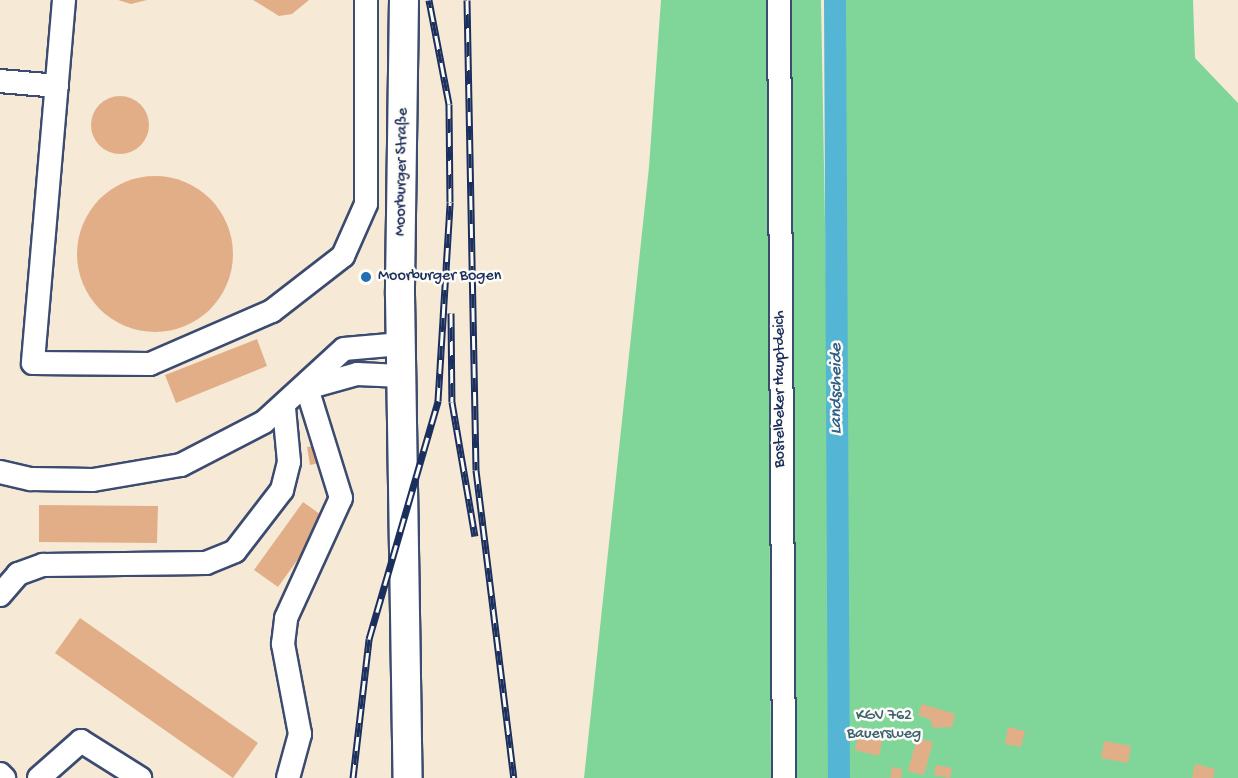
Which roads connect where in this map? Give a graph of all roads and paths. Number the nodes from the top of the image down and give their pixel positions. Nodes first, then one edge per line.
1 (64, 0) edge
2 (366, 0) edge
3 (404, 0) edge
4 (779, 0) edge
5 (0, 81) edge
6 (57, 86) junction
7 (401, 344) junction
8 (402, 376) junction
9 (307, 388) junction
10 (284, 408) junction
11 (0, 472) edge
12 (0, 595) edge
13 (0, 774) edge
14 (4, 778) edge
15 (39, 778) edge
16 (140, 778) edge
17 (288, 778) edge
18 (408, 778) edge
19 (784, 778) edge

1 - 6 street
2 - 6 street
3 - 7 main road, Moorburger Straße
4 - 19 street, Bostelbeker Hauptdeich
5 - 6 street
7 - 8 main road, Moorburger Straße
7 - 9 street
8 - 9 street
8 - 18 main road
9 - 10 street
9 - 17 street
10 - 11 street
10 - 12 street
13 - 14 street
15 - 16 street

